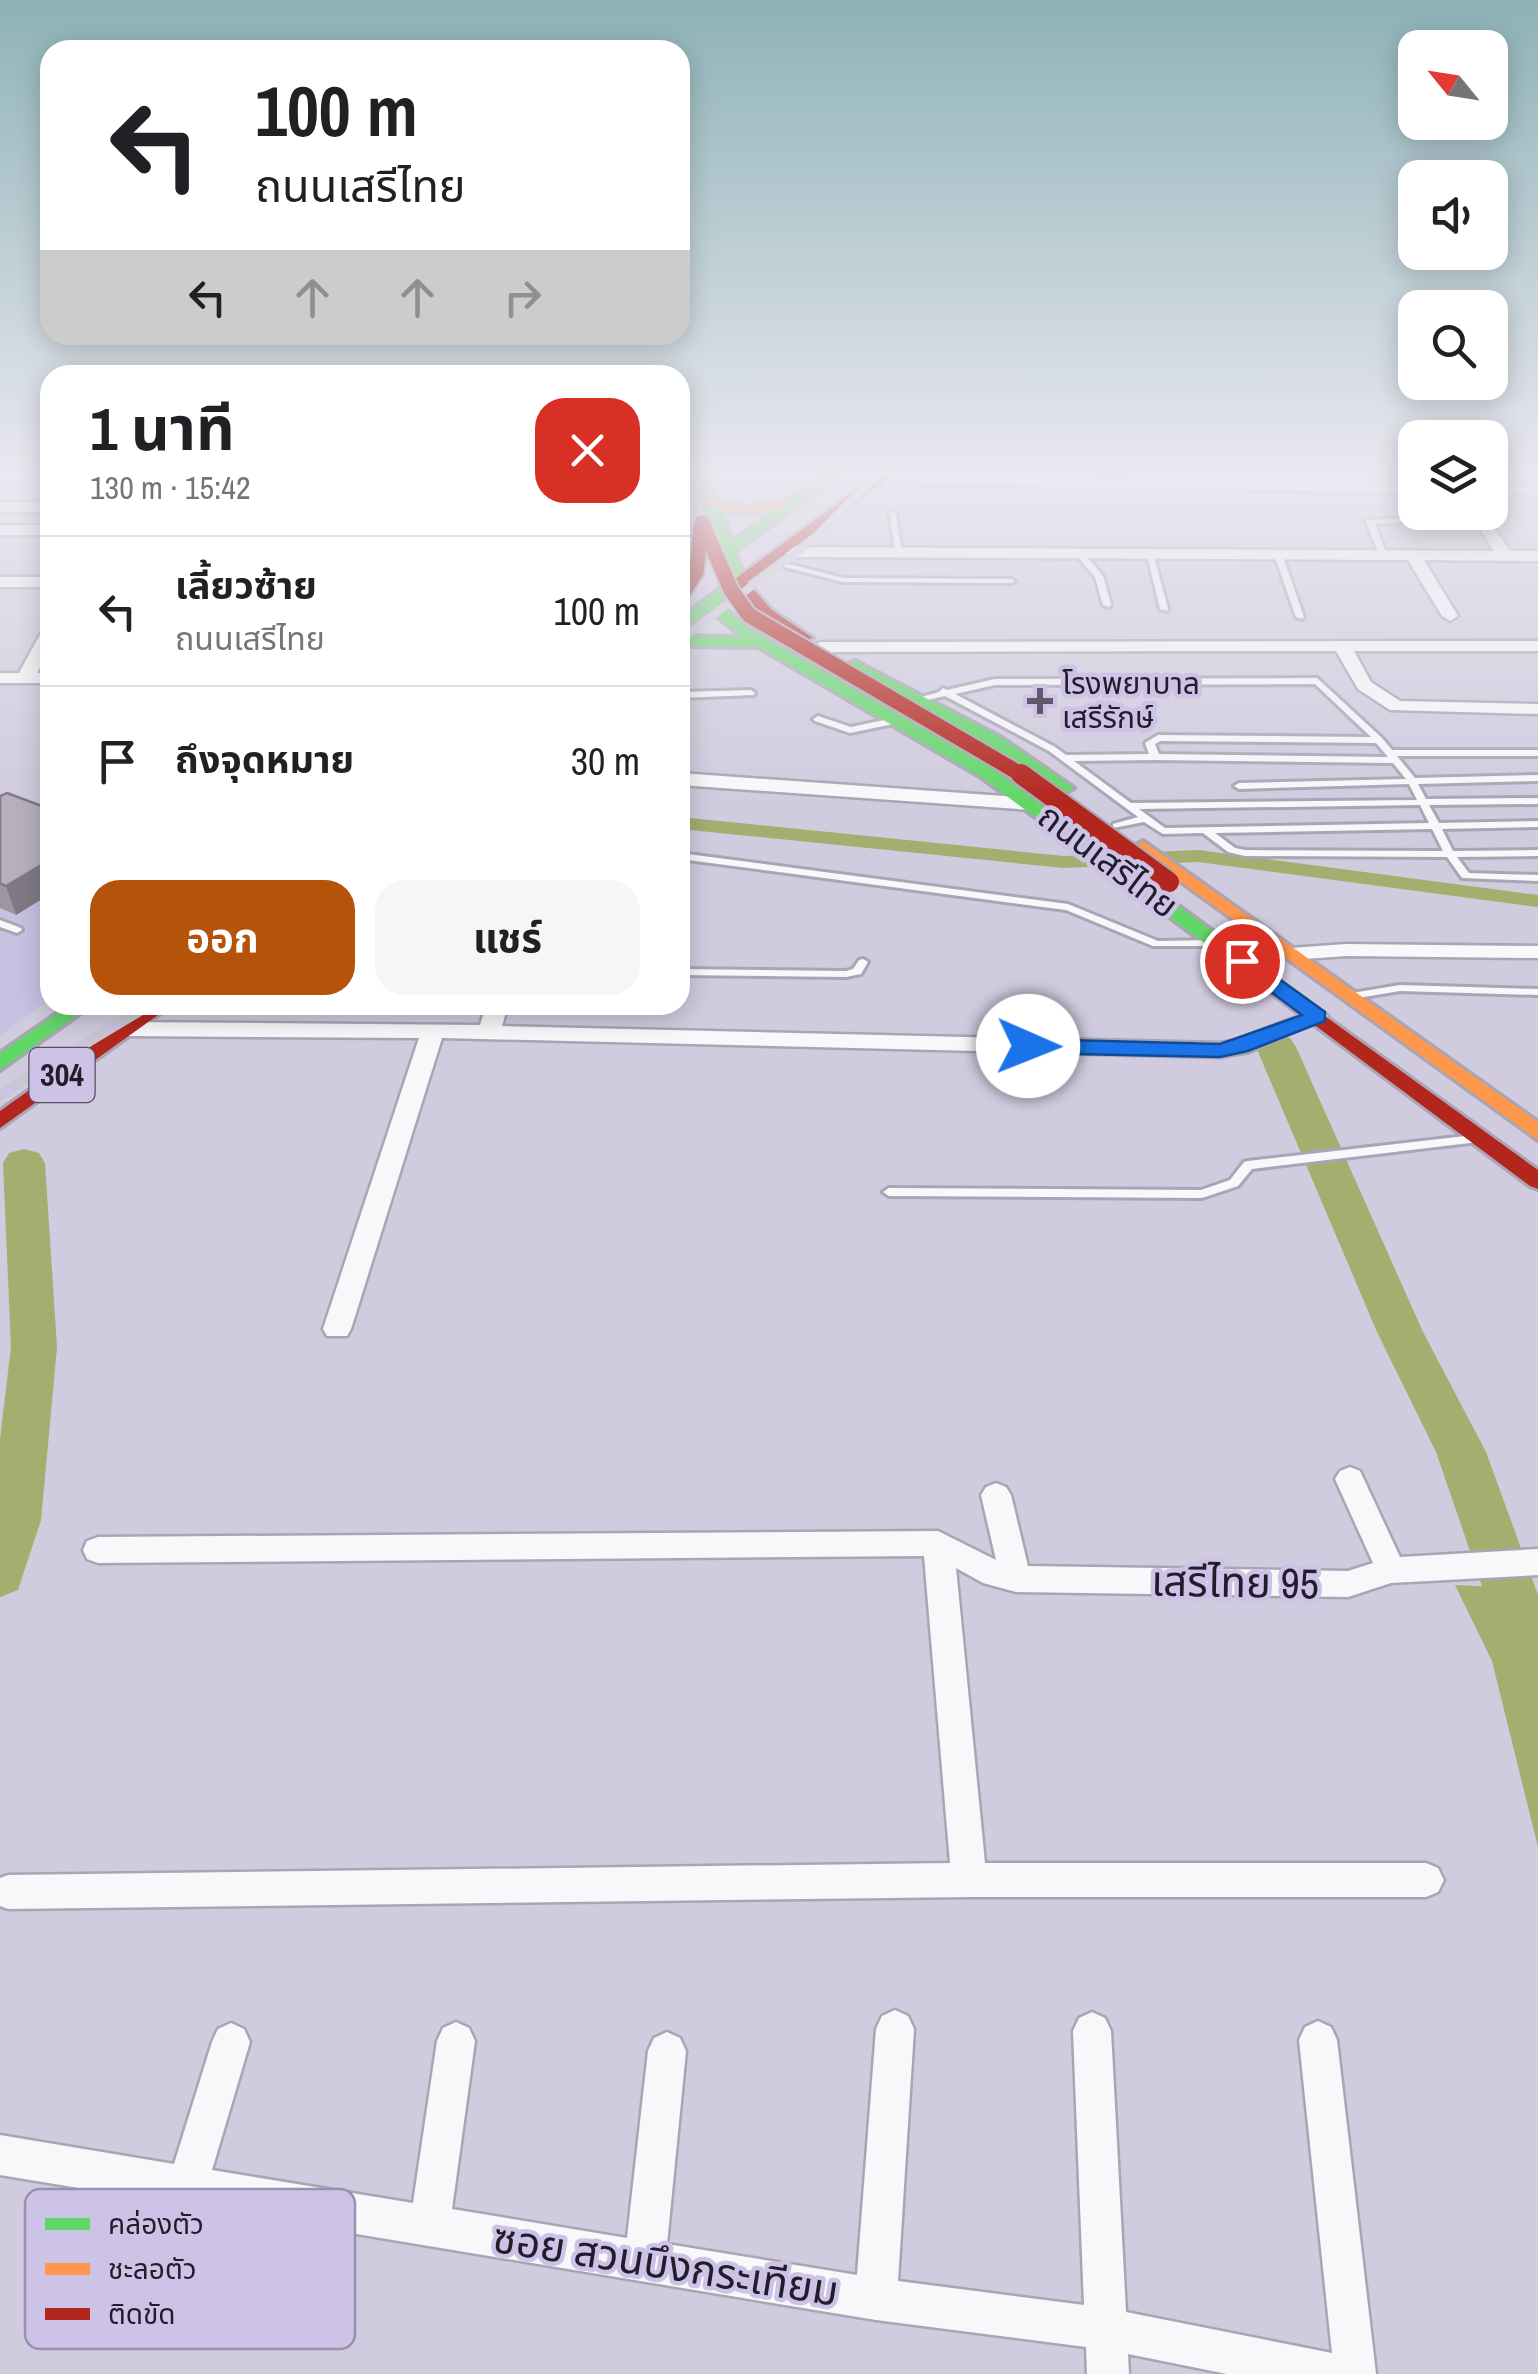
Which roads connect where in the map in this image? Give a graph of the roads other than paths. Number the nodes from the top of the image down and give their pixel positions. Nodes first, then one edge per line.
1 (727, 581) edge
2 (740, 581) joint
3 (784, 581) edge
4 (975, 581) edge
5 (1011, 581) dead end
6 (1100, 581) edge
7 (1156, 581) edge
8 (1287, 581) edge
9 (1429, 581) edge
10 (0, 582) edge
11 (40, 582) edge
12 (690, 584) edge
13 (710, 603) junction
14 (1108, 606) dead end
15 (1164, 609) dead end
16 (1450, 616) dead end
17 (1300, 617) dead end
18 (690, 618) edge
19 (799, 634) junction
20 (690, 641) edge
21 (759, 642) junction
22 (1538, 646) edge
23 (820, 647) junction
24 (891, 647) junction
25 (1344, 648) junction
26 (40, 650) edge
27 (896, 671) dead end
28 (0, 678) edge
29 (25, 678) junction
30 (40, 678) edge
31 (943, 690) junction
32 (751, 693) dead end
33 (690, 694) edge
34 (918, 699) junction
35 (1538, 709) edge
36 (818, 720) dead end
37 (901, 720) junction
38 (958, 722) junction
39 (924, 735) junction
40 (1317, 740) junction
41 (1379, 740) junction
42 (1052, 749) junction
43 (1538, 753) edge
44 (1392, 756) junction
45 (1156, 757) junction
46 (1022, 758) junction
47 (1065, 758) junction
48 (1324, 759) junction
49 (1538, 778) edge
50 (1411, 779) junction
51 (690, 780) edge
52 (1239, 786) dead end
53 (1424, 801) junction
54 (1538, 801) edge
55 (1030, 804) junction
56 (1122, 816) junction
57 (1143, 818) junction
58 (1538, 824) edge
59 (1435, 825) junction
60 (1208, 832) junction
61 (1538, 853) edge
62 (1450, 854) junction
63 (690, 857) edge
64 (1538, 878) edge
65 (0, 923) edge
66 (17, 930) dead end
67 (1217, 942) junction
68 (1538, 952) edge
69 (1291, 954) junction
70 (862, 962) dead end
71 (690, 972) edge
72 (1538, 992) edge
73 (1350, 996) junction
74 (68, 1015) edge
75 (141, 1015) edge
76 (147, 1015) edge
77 (494, 1015) edge
78 (1318, 1016) junction
79 (125, 1029) junction
80 (433, 1031) junction
81 (489, 1032) junction
82 (0, 1063) edge
83 (0, 1122) edge
84 (1538, 1134) edge
85 (1480, 1138) junction
86 (1538, 1144) edge
87 (1538, 1181) edge
88 (889, 1192) dead end
89 (338, 1330) dead end
90 (1350, 1479) dead end
91 (996, 1495) dead end
92 (938, 1543) junction
93 (98, 1550) dead end
94 (1524, 1563) edge
95 (1391, 1570) junction
96 (1016, 1579) junction
97 (969, 1880) junction
98 (1426, 1880) dead end
99 (8, 1892) dead end
100 (895, 2029) dead end
101 (1092, 2031) dead end
102 (1318, 2040) dead end
103 (456, 2041) dead end
104 (231, 2042) dead end
105 (667, 2051) dead end
106 (0, 2155) edge
107 (187, 2187) junction
108 (199, 2189) edge
109 (355, 2214) edge
110 (430, 2226) junction
111 (645, 2261) junction
112 (876, 2299) junction
113 (1103, 2328) junction
114 (1108, 2374) edge
115 (1331, 2374) edge
116 (1355, 2374) edge

1 - 86 main road, bridge
2 - 13 main road
2 - 19 main road, ถนนเสรีไทย
3 - 19 main road
4 - 5 lane
6 - 14 lane
7 - 15 lane
8 - 17 lane
9 - 16 street
10 - 11 street
12 - 13 main road
13 - 18 main road
13 - 21 main road, ถนนเสรีไทย
19 - 23 main road, ถนนเสรีไทย
20 - 21 main road
21 - 37 main road, ถนนเสรีไทย
22 - 25 street
23 - 24 street
23 - 34 main road, ถนนเสรีไทย
24 - 25 street
24 - 27 street
25 - 35 street
26 - 29 street
28 - 29 street
29 - 30 street
31 - 34 lane
31 - 41 lane
31 - 42 lane
32 - 33 lane
34 - 38 main road, ถนนเสรีไทย
36 - 37 lane
37 - 39 main road, ถนนเสรีไทย
38 - 39 main road
38 - 46 main road, ถนนเสรีไทย
39 - 55 main road, ถนนเสรีไทย
40 - 41 lane
40 - 45 lane
40 - 48 lane
41 - 44 lane
42 - 46 lane
42 - 47 lane
43 - 44 lane
44 - 48 lane
44 - 50 lane
45 - 47 lane
45 - 48 lane
46 - 56 main road, ถนนเสรีไทย
47 - 56 lane
49 - 50 lane
50 - 52 lane
50 - 53 lane
51 - 55 street
53 - 54 lane
53 - 56 lane
53 - 59 lane
55 - 67 main road, ถนนเสรีไทย
56 - 57 lane
56 - 57 lane
56 - 69 main road, ถนนเสรีไทย
57 - 60 lane
58 - 59 lane
59 - 60 lane
59 - 62 lane
60 - 62 lane
61 - 62 lane
62 - 64 lane
63 - 67 lane
65 - 66 lane
67 - 78 main road, ถนนเสรีไทย
68 - 69 street
69 - 73 main road, ถนนเสรีไทย
70 - 71 lane
72 - 73 lane
73 - 84 main road, ถนนเสรีไทย
74 - 82 main road, 304
75 - 79 main road
76 - 79 main road, 304
77 - 81 street
78 - 81 street
78 - 85 main road, ถนนเสรีไทย
79 - 80 street
79 - 83 main road, 304
80 - 81 street
80 - 89 street
85 - 87 main road, ถนนเสรีไทย
85 - 88 lane
90 - 95 street
91 - 96 street
92 - 93 street
92 - 96 street, เสรีไทย 95
92 - 97 street
94 - 95 street, เสรีไทย 95
95 - 96 street, เสรีไทย 95
97 - 98 street
97 - 99 street
100 - 112 street
101 - 113 street
102 - 116 street
103 - 110 street
104 - 107 street
105 - 111 street
106 - 107 street, ซอย สวนบึงกระเทียม
107 - 108 street, ซอย สวนบึงกระเทียม
109 - 110 street, ซอย สวนบึงกระเทียม
110 - 111 street, ซอย สวนบึงกระเทียม
111 - 112 street, ซอย สวนบึงกระเทียม
112 - 113 street, ซอย สวนบึงกระเทียม
113 - 114 street
113 - 115 street, ซอย สวนบึงกระเทียม

